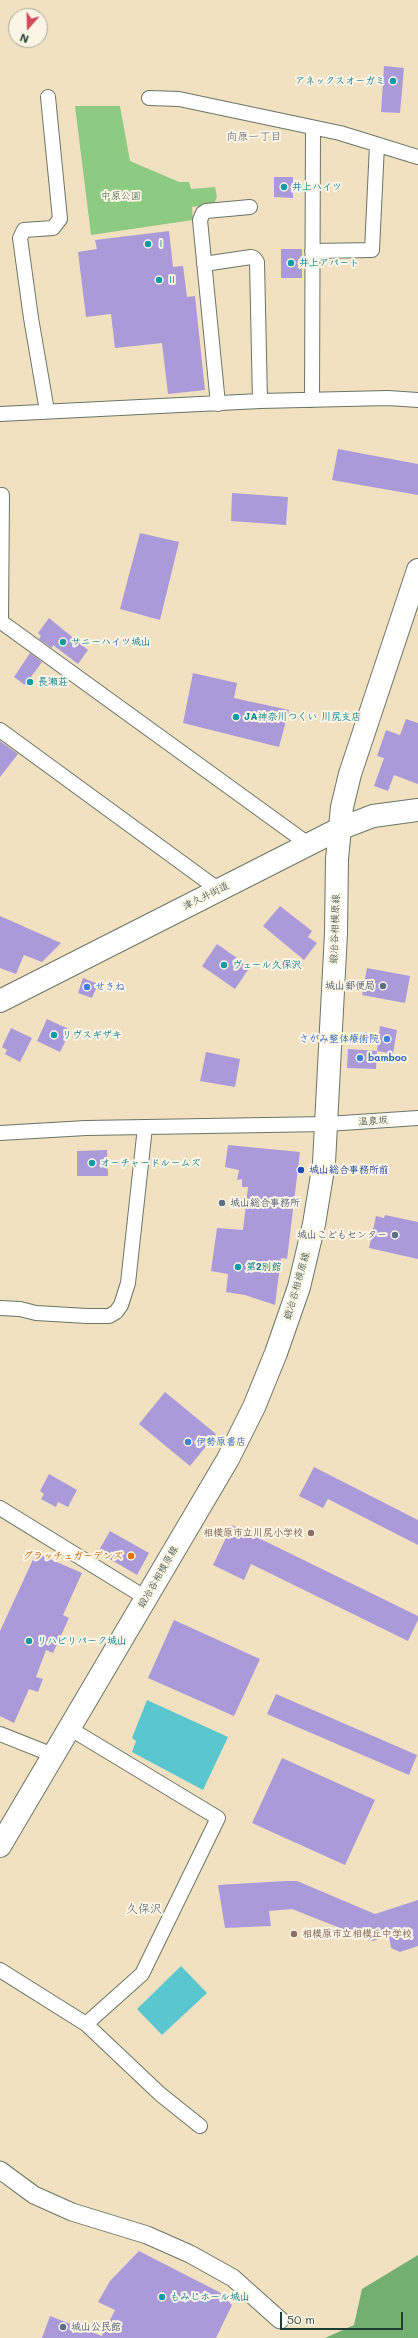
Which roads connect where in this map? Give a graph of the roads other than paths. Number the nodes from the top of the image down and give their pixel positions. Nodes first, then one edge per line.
1 (48, 97) dead end
2 (149, 98) dead end
3 (312, 128) junction
4 (377, 145) junction
5 (418, 157) edge
6 (250, 207) dead end
7 (312, 251) junction
8 (204, 264) junction
9 (312, 400) junction
10 (418, 400) edge
11 (260, 401) junction
12 (218, 404) junction
13 (47, 411) junction
14 (0, 414) edge
15 (2, 495) dead end
16 (418, 570) edge
17 (1, 621) edge
18 (0, 730) edge
19 (418, 810) edge
20 (339, 829) junction
21 (308, 844) junction
22 (219, 890) junction
23 (0, 1001) edge
24 (418, 1118) edge
25 (327, 1124) junction
26 (146, 1127) junction
27 (0, 1133) edge
28 (0, 1308) edge
29 (0, 1508) edge
30 (146, 1598) junction
31 (69, 1728) junction
32 (0, 1734) edge
33 (53, 1755) junction
34 (0, 1846) edge
35 (0, 1970) edge
36 (86, 2024) junction
37 (200, 2126) dead end
38 (0, 2170) edge
39 (280, 2320) dead end

1 - 13 street
2 - 3 street
3 - 4 street
3 - 7 street
4 - 5 street
4 - 7 street
6 - 8 street
7 - 9 street
8 - 11 street
8 - 12 street
9 - 10 street
9 - 11 street
11 - 12 street
12 - 13 street
13 - 14 street
15 - 17 street
16 - 20 main road, 鍛冶谷相模原線
17 - 21 street
18 - 22 street
19 - 20 main road, 津久井街道
20 - 21 main road, 津久井街道
20 - 25 main road, 鍛冶谷相模原線
21 - 22 main road, 津久井街道
22 - 23 main road, 津久井街道
24 - 25 street, 温泉坂
25 - 26 street, 温泉坂
25 - 30 main road, 鍛冶谷相模原線
26 - 27 street, 温泉坂
26 - 28 street
29 - 30 street
30 - 31 main road, 鍛冶谷相模原線
31 - 33 main road, 鍛冶谷相模原線
31 - 36 street
32 - 33 street
33 - 34 main road, 鍛冶谷相模原線
35 - 36 street
36 - 37 street
38 - 39 street

